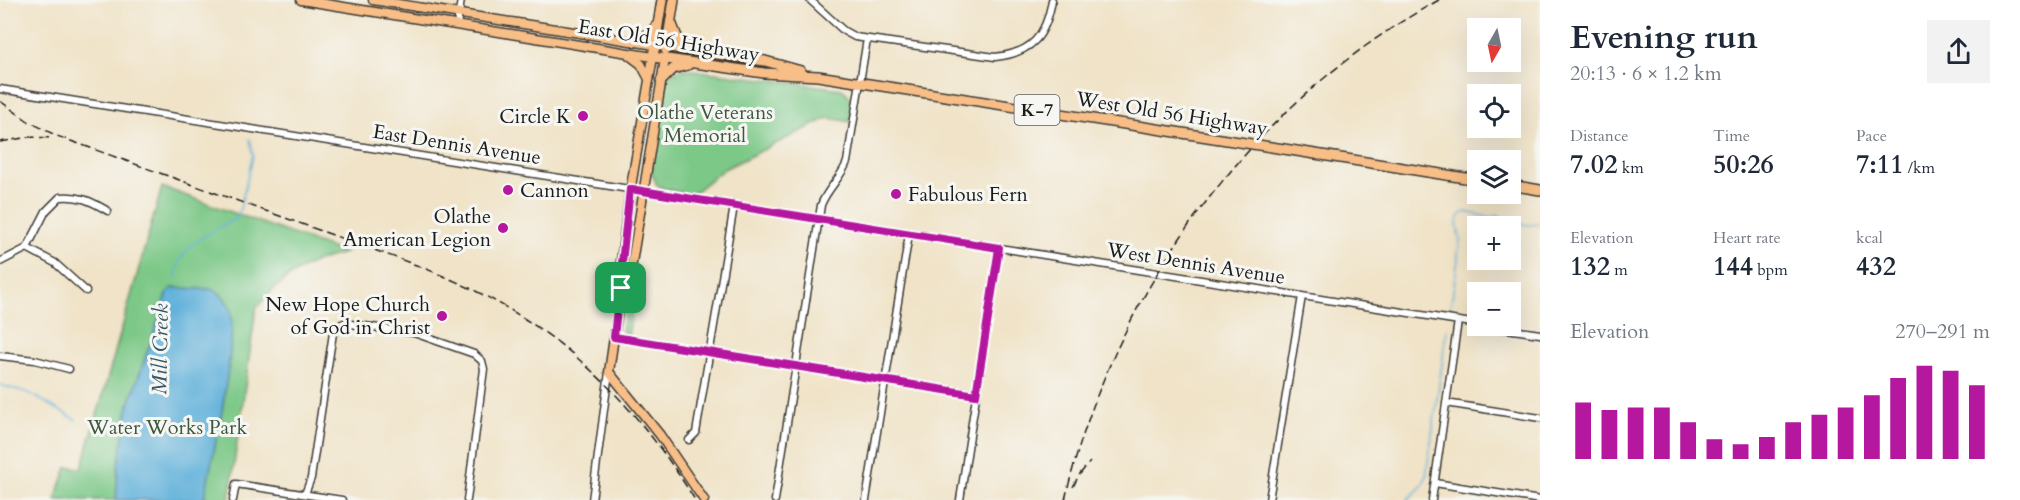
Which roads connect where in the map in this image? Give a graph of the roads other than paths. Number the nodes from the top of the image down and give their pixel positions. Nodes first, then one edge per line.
1 (301, 0) edge
2 (373, 0) edge
3 (461, 0) edge
4 (662, 0) edge
5 (674, 0) edge
6 (810, 0) edge
7 (1052, 0) edge
8 (459, 14) junction
9 (670, 21) junction
10 (658, 24) junction
11 (457, 25) junction
12 (867, 39) junction
13 (634, 42) junction
14 (654, 45) junction
15 (666, 46) junction
16 (693, 50) junction
17 (623, 52) junction
18 (653, 57) junction
19 (665, 58) junction
20 (696, 63) junction
21 (818, 76) junction
22 (649, 79) junction
23 (661, 81) junction
24 (860, 82) junction
25 (0, 89) edge
26 (1467, 178) edge
27 (1521, 187) edge
28 (630, 189) junction
29 (642, 190) junction
30 (1540, 190) edge
31 (734, 206) junction
32 (108, 211) dead end
33 (818, 219) junction
34 (909, 234) junction
35 (27, 248) junction
36 (999, 248) junction
37 (0, 262) edge
38 (621, 288) junction
39 (86, 291) dead end
40 (1302, 296) junction
41 (1458, 321) junction
42 (1467, 322) edge
43 (1521, 331) edge
44 (1540, 334) edge
45 (614, 337) junction
46 (710, 353) junction
47 (0, 356) edge
48 (795, 366) junction
49 (69, 369) dead end
50 (609, 372) junction
51 (885, 381) junction
52 (976, 395) junction
53 (1446, 403) junction
54 (1540, 418) edge
55 (689, 440) dead end
56 (1435, 483) junction
57 (305, 494) junction
58 (316, 498) edge
59 (233, 500) edge
60 (342, 500) edge
61 (467, 500) edge
62 (592, 500) edge
63 (704, 500) edge
64 (775, 500) edge
65 (866, 500) edge
66 (960, 500) edge
67 (1269, 500) edge
68 (1432, 500) edge
69 (1540, 500) edge

1 - 11 main road, East Old 56 Highway
2 - 8 main road, East Old 56 Highway
3 - 8 street
4 - 10 highway
5 - 9 highway
6 - 12 street
7 - 12 street
8 - 11 street
8 - 13 main road, East Old 56 Highway
9 - 15 highway
9 - 16 highway
10 - 13 highway
10 - 14 highway
11 - 17 main road, East Old 56 Highway
12 - 24 street
13 - 14 main road, East Old 56 Highway
14 - 15 highway, East Old 56 Highway
14 - 18 highway
15 - 16 highway, East Old 56 Highway
15 - 19 highway
16 - 21 highway, East Old 56 Highway / K-7
17 - 18 main road, East Old 56 Highway
17 - 22 main road
18 - 19 highway, East Old 56 Highway / K-7
18 - 22 main road
19 - 20 highway, East Old 56 Highway / K-7
19 - 23 main road
20 - 21 highway, East Old 56 Highway / K-7
20 - 23 highway
21 - 24 highway, East Old 56 Highway / K-7
22 - 28 main road
23 - 29 main road
24 - 26 highway, West Old 56 Highway / K-7, bridge
24 - 33 street
25 - 28 street, East Dennis Avenue
27 - 30 highway
28 - 29 street, East Dennis Avenue
28 - 38 main road
29 - 31 street, East Dennis Avenue
29 - 38 main road
31 - 33 street, East Dennis Avenue
31 - 46 street
32 - 35 street
33 - 34 street, East Dennis Avenue
33 - 48 street
34 - 36 street, West Dennis Avenue
34 - 51 street
35 - 37 street
35 - 39 street
36 - 40 street, West Dennis Avenue
36 - 52 street
38 - 45 main road
40 - 41 street, West Dennis Avenue
40 - 67 street
41 - 42 street, West Dennis Avenue
41 - 53 street
43 - 44 street
45 - 46 street
45 - 50 main road
46 - 48 street
46 - 55 street
47 - 49 street
48 - 51 street
48 - 64 street
50 - 62 street
50 - 63 main road
51 - 52 street
51 - 65 street
52 - 66 street
53 - 54 street
53 - 56 street
56 - 68 street
56 - 69 street
57 - 58 street
57 - 59 street
57 - 61 street
58 - 60 street

